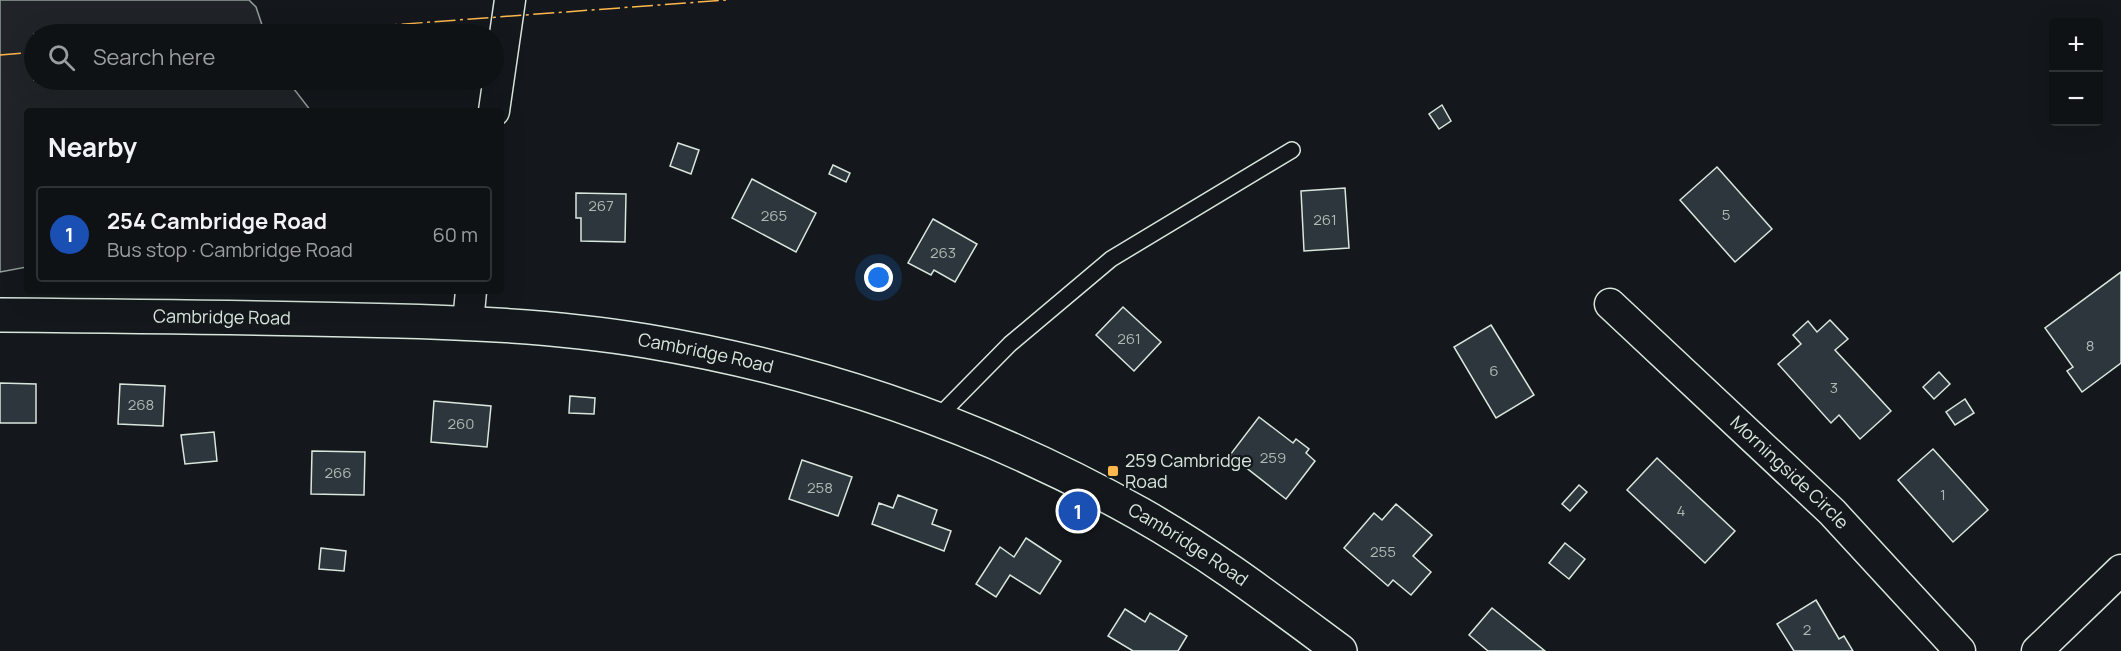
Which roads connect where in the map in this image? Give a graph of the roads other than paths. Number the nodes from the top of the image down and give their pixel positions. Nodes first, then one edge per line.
1 (510, 0) edge
2 (504, 42) edge
3 (497, 90) edge
4 (494, 108) edge
5 (1292, 150) dead end
6 (471, 294) edge
7 (1610, 304) dead end
8 (0, 315) edge
9 (468, 323) junction
10 (937, 418) junction
11 (2121, 570) edge
12 (1340, 651) edge
13 (1960, 651) edge
14 (2037, 651) edge

1 - 2 street
3 - 4 street
5 - 10 lane
6 - 9 street
7 - 13 street, Morningside Circle
8 - 9 highway, Cambridge Road
9 - 10 highway, Cambridge Road
10 - 12 highway, Cambridge Road
11 - 14 street

